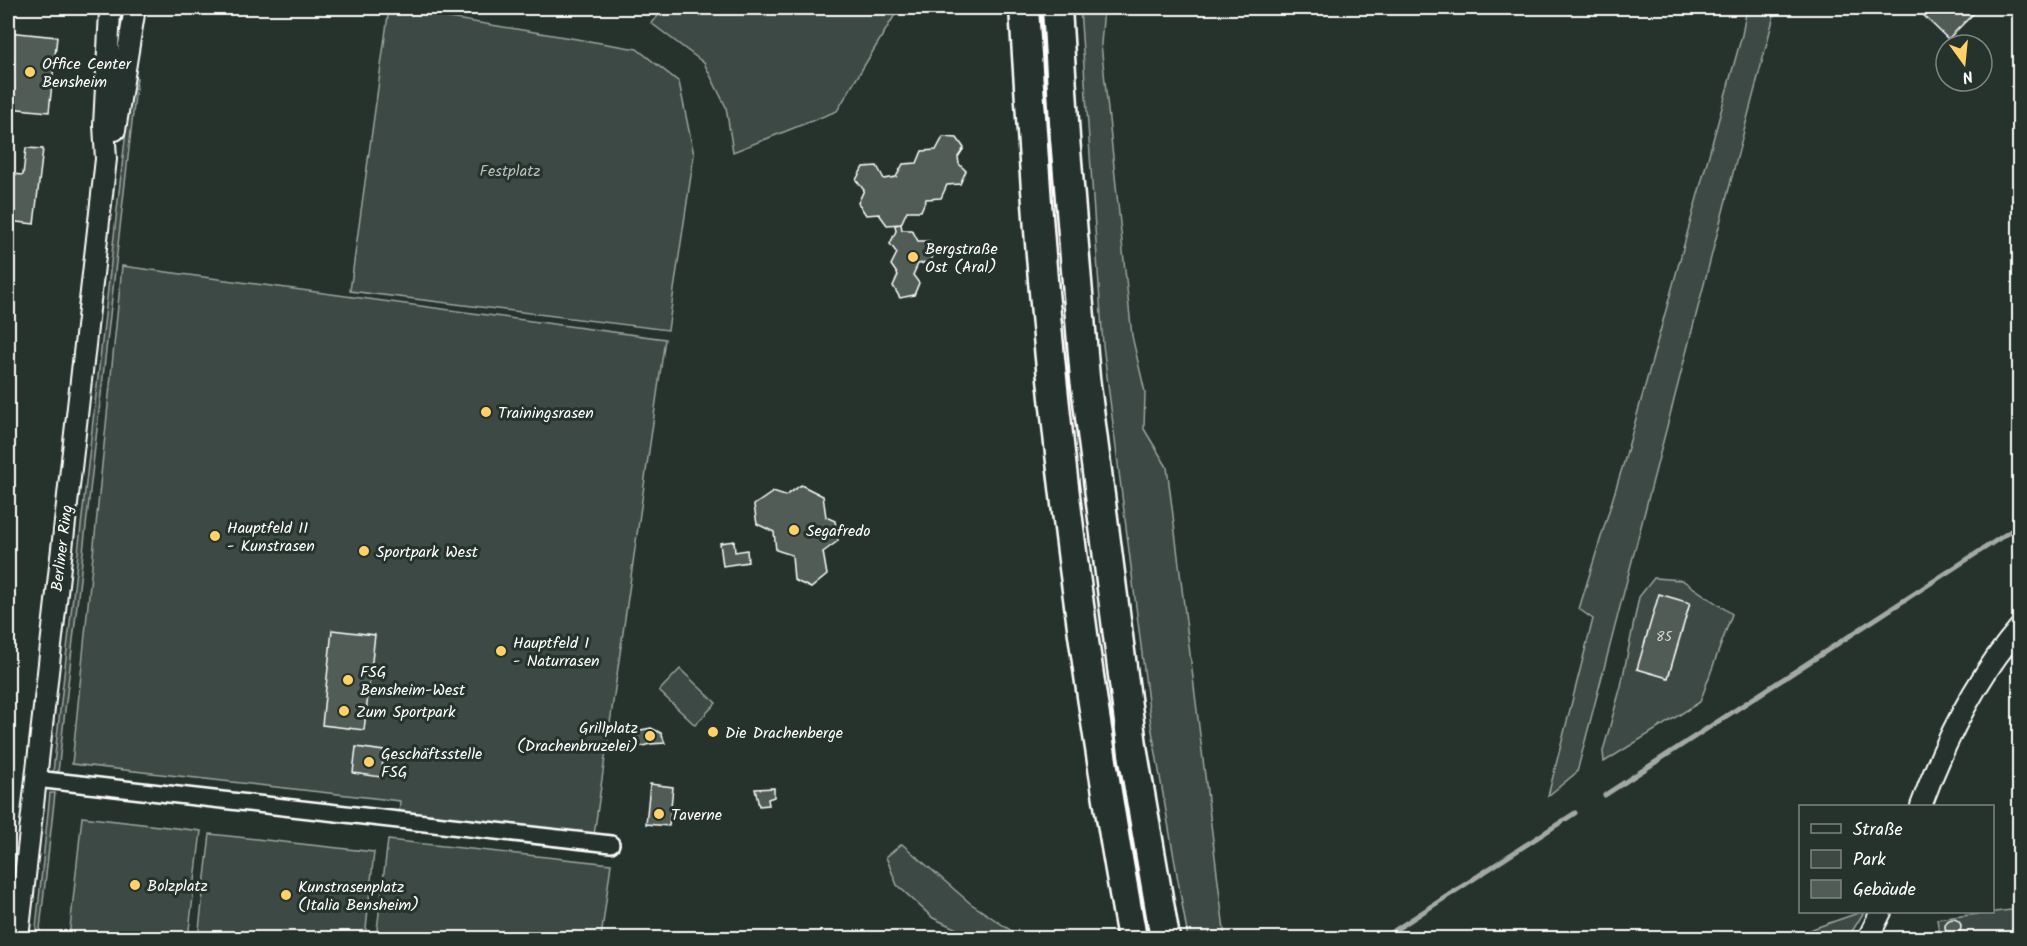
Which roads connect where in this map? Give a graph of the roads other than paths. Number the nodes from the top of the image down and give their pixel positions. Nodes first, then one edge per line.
1 (1024, 8) edge
2 (1057, 8) edge
3 (107, 10) edge
4 (140, 11) edge
5 (106, 159) junction
6 (2019, 627) edge
7 (36, 779) junction
8 (1922, 805) edge
9 (611, 844) dead end
10 (1881, 913) edge
11 (18, 939) edge
12 (1132, 939) edge
13 (1164, 939) edge
14 (1868, 939) edge

1 - 12 highway
2 - 13 highway
3 - 4 street, Berliner Ring
3 - 5 street, Berliner Ring
4 - 5 street, Berliner Ring
5 - 7 street, Berliner Ring
6 - 8 street
7 - 9 street
7 - 11 street, Berliner Ring
10 - 14 street

